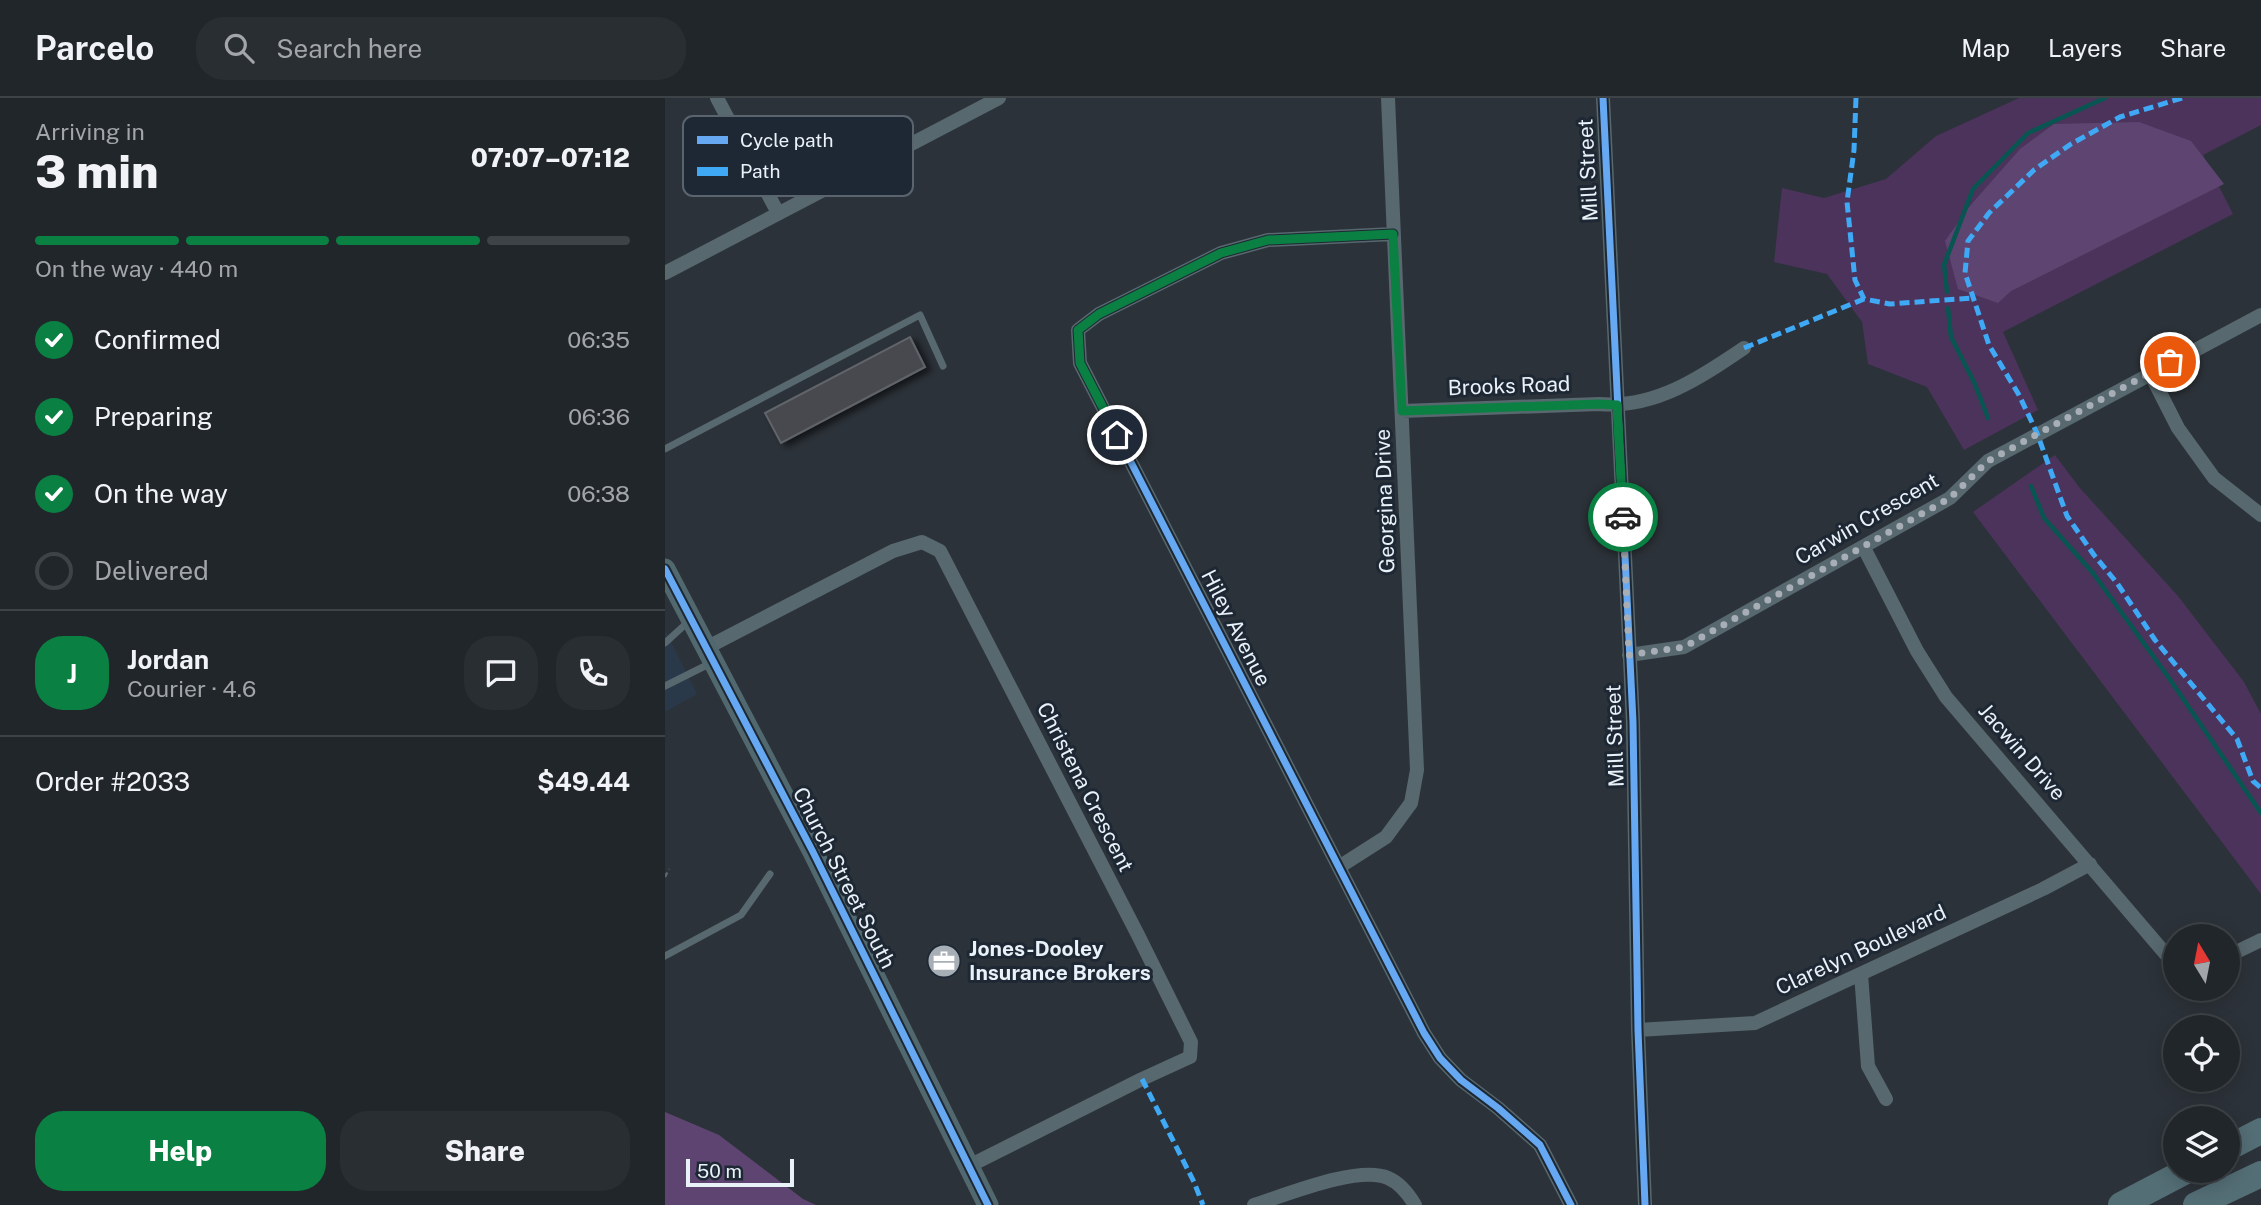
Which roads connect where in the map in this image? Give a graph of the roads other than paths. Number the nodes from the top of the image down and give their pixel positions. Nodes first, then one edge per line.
1 (717, 98) edge
2 (999, 98) edge
3 (1388, 98) edge
4 (1603, 98) edge
5 (727, 116) edge
6 (913, 143) edge
7 (769, 196) edge
8 (811, 196) edge
9 (778, 213) junction
10 (1393, 234) junction
11 (665, 273) edge
12 (2261, 314) edge
13 (1744, 348) dead end
14 (943, 366) dead end
15 (2150, 373) junction
16 (1617, 405) junction
17 (1402, 411) junction
18 (665, 449) edge
19 (2261, 515) edge
20 (1864, 548) junction
21 (665, 569) edge
22 (691, 619) junction
23 (665, 643) edge
24 (710, 655) junction
25 (1629, 655) junction
26 (665, 686) edge
27 (2090, 864) junction
28 (1339, 867) junction
29 (770, 874) dead end
30 (2261, 940) edge
31 (2240, 950) edge
32 (2163, 951) edge
33 (665, 957) edge
34 (1861, 974) junction
35 (1638, 1030) junction
36 (1886, 1098) dead end
37 (2261, 1131) edge
38 (2240, 1142) edge
39 (969, 1166) junction
40 (2261, 1174) edge
41 (2163, 1183) edge
42 (988, 1205) edge
43 (1254, 1205) edge
44 (1415, 1205) edge
45 (1570, 1205) edge
46 (1645, 1205) edge
47 (2121, 1205) edge
48 (2196, 1205) edge

1 - 5 street
2 - 6 street
3 - 10 street, Georgina Drive
4 - 16 street, Mill Street
7 - 9 street
8 - 9 street
9 - 11 street
10 - 17 street, Georgina Drive
10 - 28 street, Hiley Avenue
12 - 15 street, Carwin Crescent
13 - 16 street, Brooks Road
14 - 18 lane
15 - 19 street
15 - 20 street, Carwin Crescent
16 - 17 street, Brooks Road
16 - 25 street, Mill Street
17 - 28 street, Georgina Drive
20 - 25 street, Carwin Crescent
20 - 27 street, Jacwin Drive
21 - 22 main road, Church Street South
22 - 23 lane
22 - 24 main road, Church Street South
24 - 26 lane
24 - 39 main road, Church Street South
24 - 39 street, Christena Crescent
25 - 35 street, Mill Street
27 - 32 street, Jacwin Drive
27 - 34 street, Clarelyn Boulevard
28 - 45 street, Hiley Avenue
29 - 33 lane
30 - 31 street
34 - 35 street, Clarelyn Boulevard
34 - 36 street
35 - 46 street, Mill Street
37 - 38 highway
39 - 42 main road, Church Street South
40 - 48 highway
41 - 47 highway
43 - 44 street

